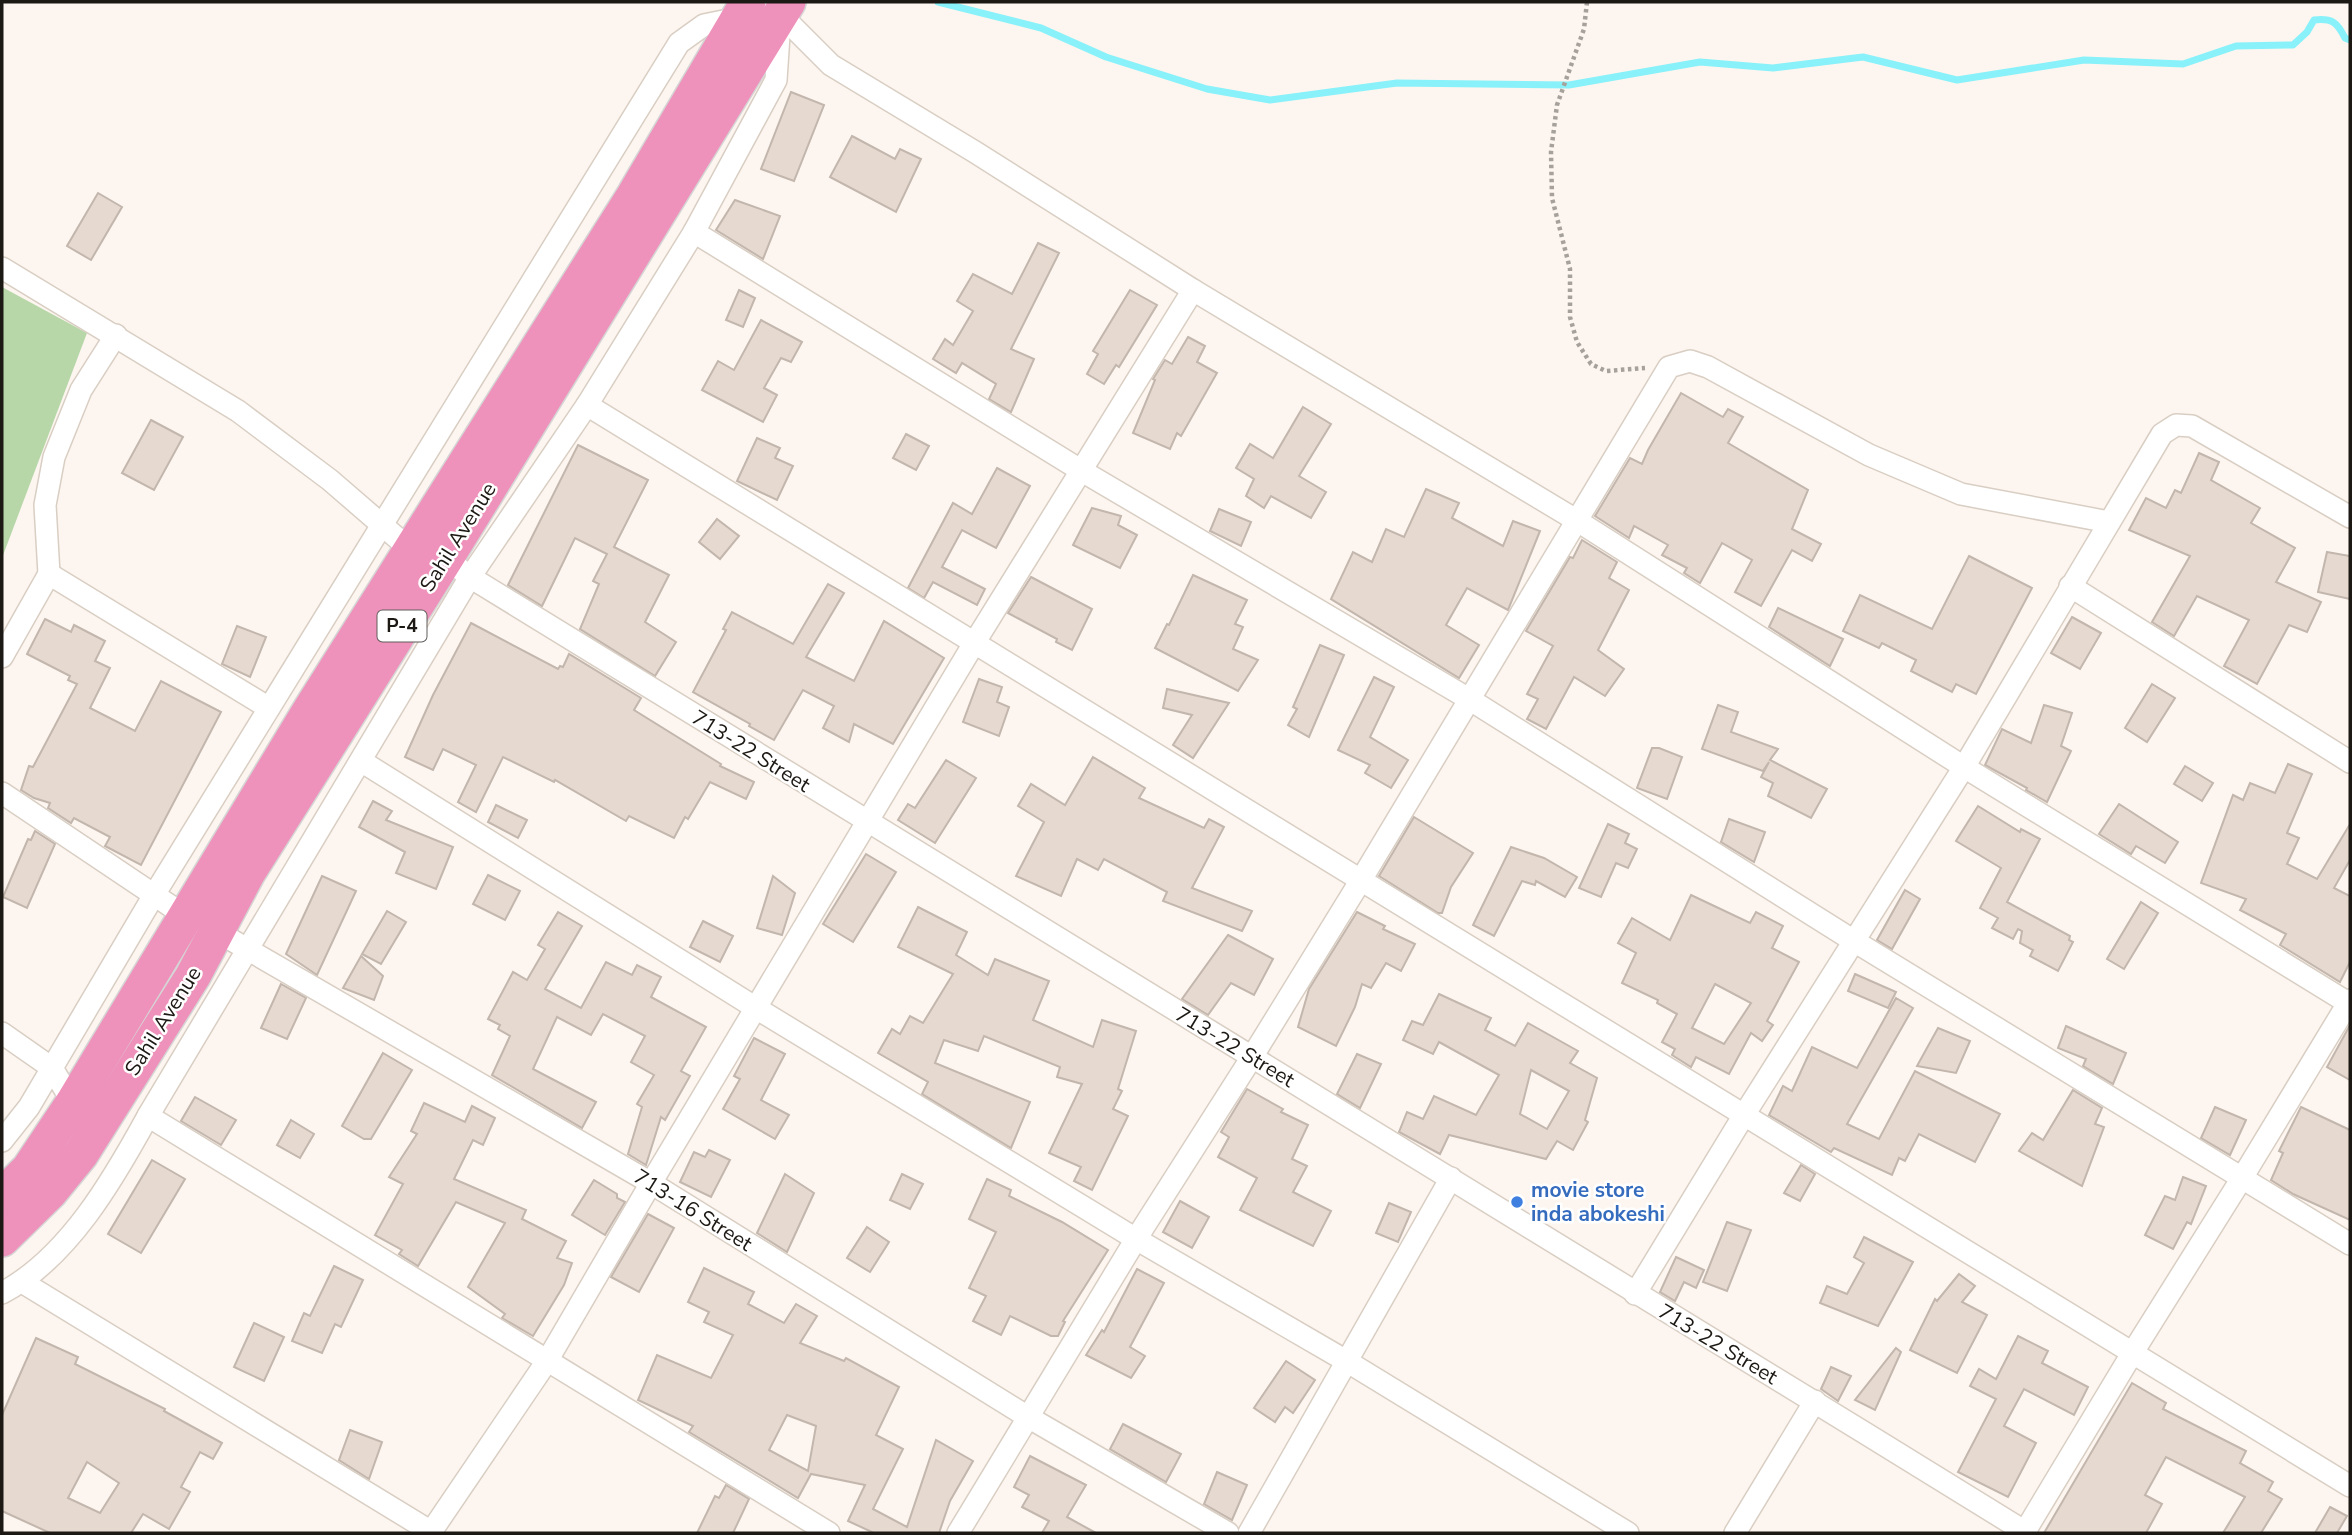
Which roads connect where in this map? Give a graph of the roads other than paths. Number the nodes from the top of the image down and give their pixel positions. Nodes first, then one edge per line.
1 (762, 8) edge
2 (694, 232) junction
3 (2, 268) edge
4 (1193, 290) junction
5 (116, 335) junction
6 (587, 405) junction
7 (1082, 471) junction
8 (2350, 517) edge
9 (1576, 520) junction
10 (2109, 523) junction
11 (381, 526) junction
12 (411, 550) junction
13 (458, 568) junction
14 (49, 574) junction
15 (2070, 586) junction
16 (973, 645) junction
17 (2, 657) edge
18 (1469, 699) junction
19 (268, 708) junction
20 (361, 761) junction
21 (2350, 762) edge
22 (1964, 767) junction
23 (2, 793) edge
24 (867, 823) junction
25 (1361, 880) junction
26 (154, 895) junction
27 (201, 924) junction
28 (1854, 941) junction
29 (249, 950) junction
30 (2350, 1002) edge
31 (756, 1008) junction
32 (2, 1033) edge
33 (1252, 1058) junction
34 (52, 1068) junction
35 (73, 1103) junction
36 (1744, 1115) junction
37 (148, 1116) junction
38 (2, 1141) edge
39 (1451, 1178) junction
40 (2242, 1178) junction
41 (651, 1183) junction
42 (2, 1196) edge
43 (2, 1239) edge
44 (1136, 1239) junction
45 (2350, 1244) edge
46 (22, 1282) junction
47 (2, 1293) edge
48 (1635, 1294) junction
49 (2133, 1352) junction
50 (547, 1361) junction
51 (1348, 1362) junction
52 (1815, 1401) junction
53 (1028, 1417) junction
54 (2350, 1486) edge
55 (432, 1533) edge
56 (829, 1533) edge
57 (958, 1533) edge
58 (1228, 1533) edge
59 (1250, 1533) edge
60 (1628, 1533) edge
61 (1735, 1533) edge
62 (2026, 1533) edge

1 - 2 street
1 - 4 street
1 - 11 street
1 - 12 highway, Sahil Avenue / P-4
1 - 13 highway, Sahil Avenue / P-4
2 - 6 street
2 - 7 street
3 - 5 street
4 - 7 street
4 - 9 street
5 - 11 street
5 - 14 street
6 - 13 street
6 - 16 street
7 - 16 street
7 - 18 street
8 - 10 street
9 - 10 street
9 - 18 street
9 - 22 street
10 - 15 street
11 - 12 street
11 - 19 street
12 - 27 highway, Sahil Avenue / P-4
13 - 20 street
13 - 24 street, 713-22 Street
13 - 27 highway, Sahil Avenue / P-4
14 - 17 street
14 - 19 street
15 - 21 street
15 - 22 street
16 - 24 street
16 - 25 street
18 - 25 street
18 - 28 street
19 - 26 street
20 - 29 street
20 - 31 street
22 - 28 street
22 - 30 street
23 - 26 street, 713-16 Street
24 - 31 street
24 - 33 street, 713-22 Street
25 - 33 street
25 - 36 street
26 - 27 street, 713-16 Street
26 - 34 street
27 - 29 street, 713-16 Street
27 - 35 highway, Sahil Avenue / P-4
27 - 43 highway, Sahil Avenue / P-4
28 - 36 street
28 - 40 street
29 - 37 street
29 - 41 street, 713-16 Street
30 - 40 street
31 - 41 street
31 - 44 street
32 - 34 street
33 - 39 street, 713-22 Street
33 - 44 street
34 - 35 street
34 - 38 street
35 - 42 highway, Sahil Avenue / P-4
36 - 48 street
36 - 49 street
37 - 46 street
37 - 50 street
39 - 48 street, 713-22 Street
39 - 51 street
40 - 45 street
40 - 49 street
41 - 50 street
41 - 53 street, 713-16 Street
44 - 51 street
44 - 53 street
46 - 47 street
46 - 55 street
48 - 52 street, 713-22 Street
49 - 54 street
49 - 62 street
50 - 55 street
50 - 56 street
51 - 59 street
51 - 60 street
52 - 61 street
52 - 62 street, 713-22 Street
53 - 57 street
53 - 58 street, 713-16 Street

